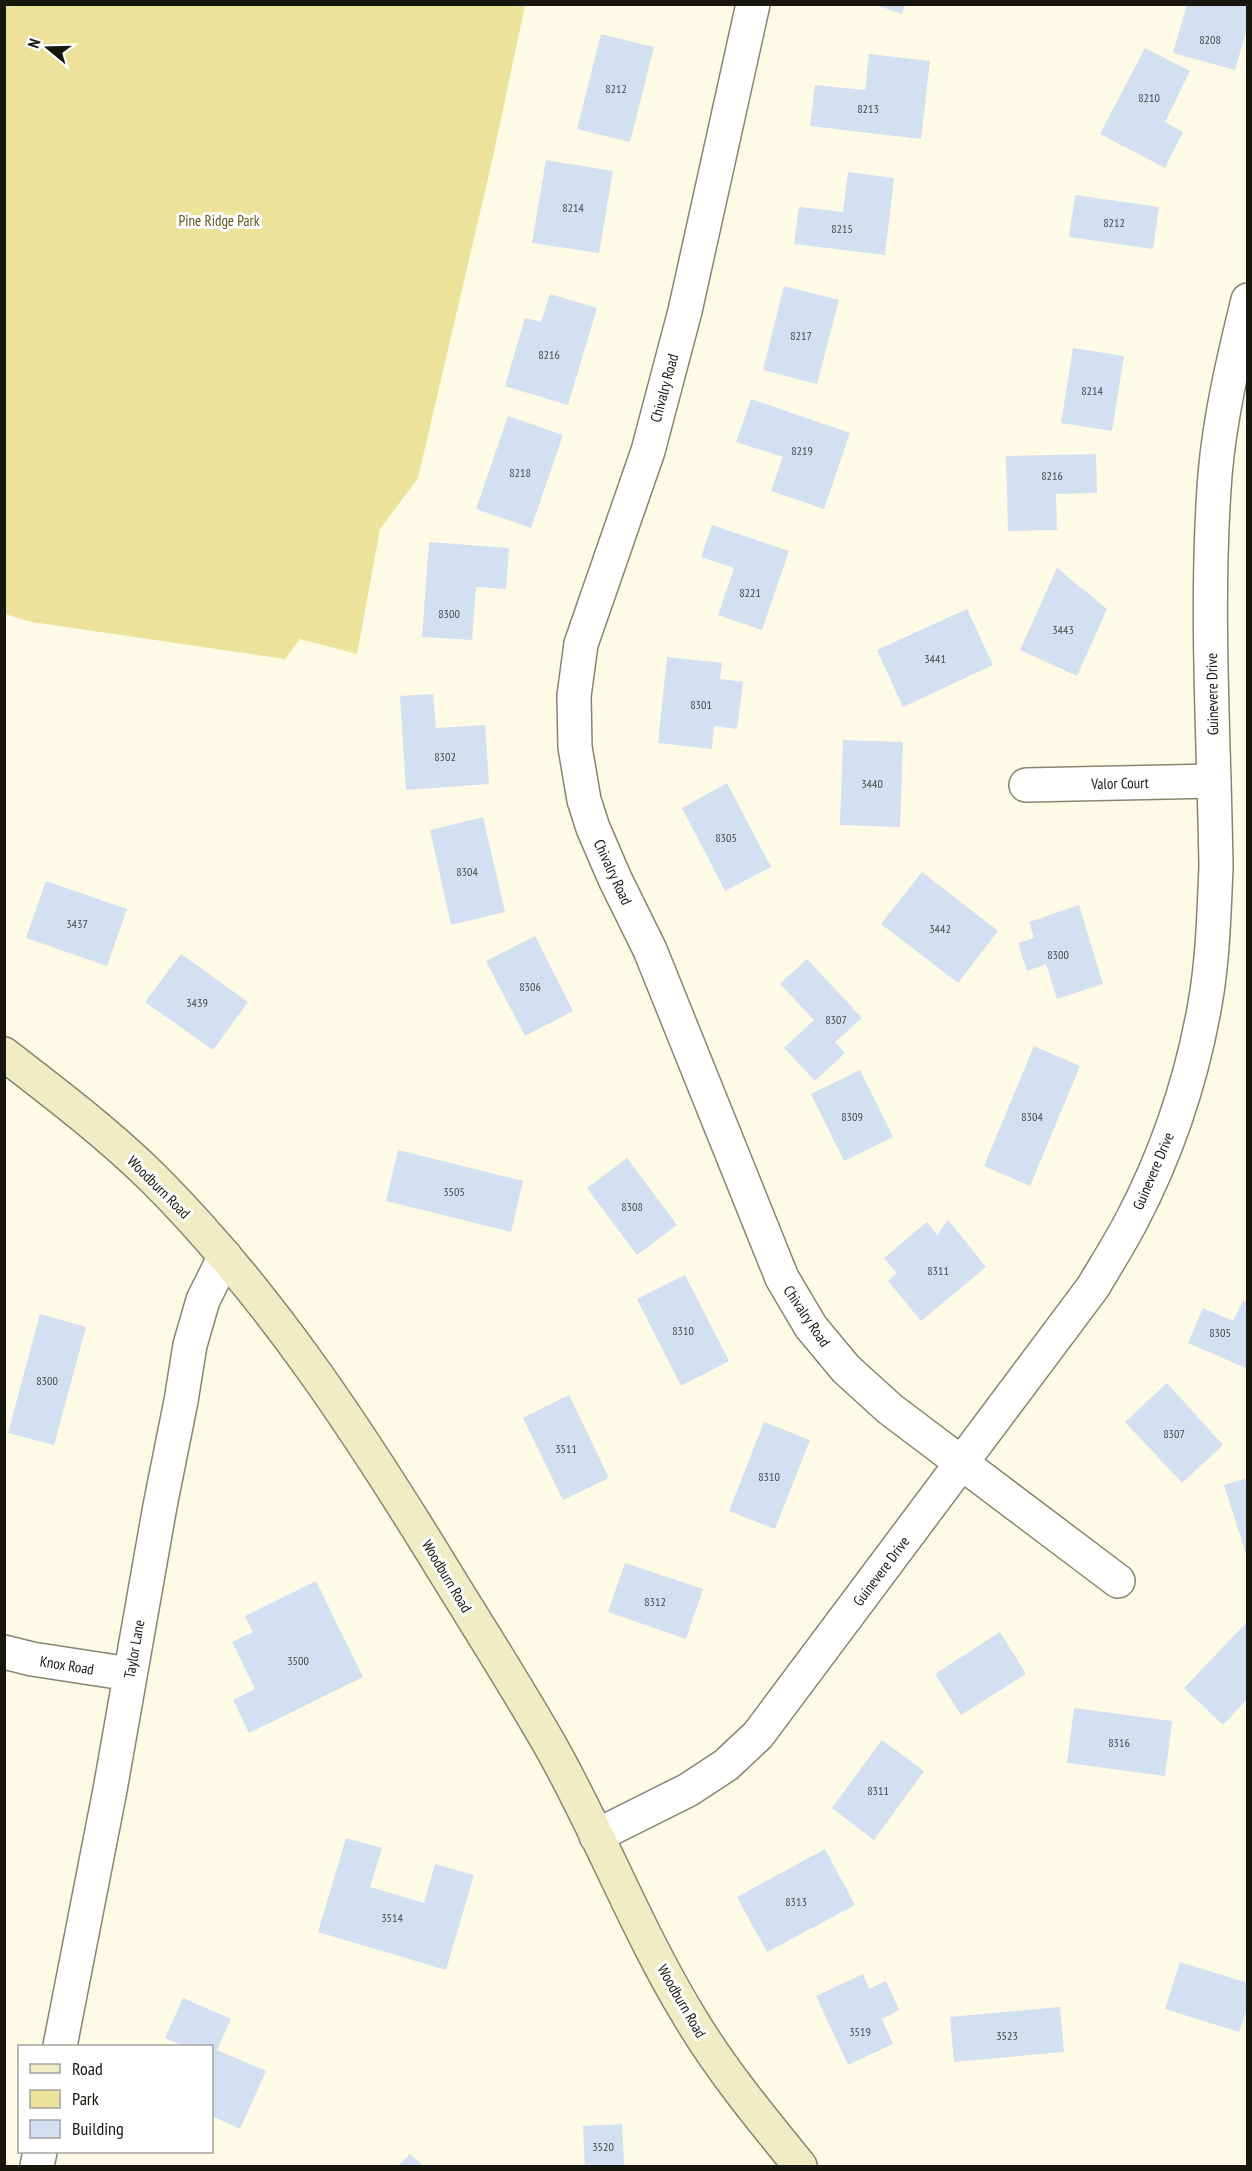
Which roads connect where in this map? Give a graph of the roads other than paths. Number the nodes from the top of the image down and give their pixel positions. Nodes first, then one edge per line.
1 (753, 4) edge
2 (1248, 300) edge
3 (1215, 781) junction
4 (1026, 785) dead end
5 (4, 1054) edge
6 (225, 1256) junction
7 (962, 1464) junction
8 (1118, 1581) dead end
9 (4, 1652) edge
10 (130, 1674) junction
11 (596, 1836) junction
12 (60, 2045) edge
13 (800, 2166) edge

1 - 7 street, Chivalry Road
2 - 3 street, Guinevere Drive
3 - 4 street, Valor Court
3 - 7 street, Guinevere Drive
5 - 6 street, Woodburn Road
6 - 10 street, Taylor Lane
6 - 11 street, Woodburn Road
7 - 8 street, Chivalry Road
7 - 11 street, Guinevere Drive
9 - 10 street, Knox Road
10 - 12 street, Taylor Lane
11 - 13 street, Woodburn Road

